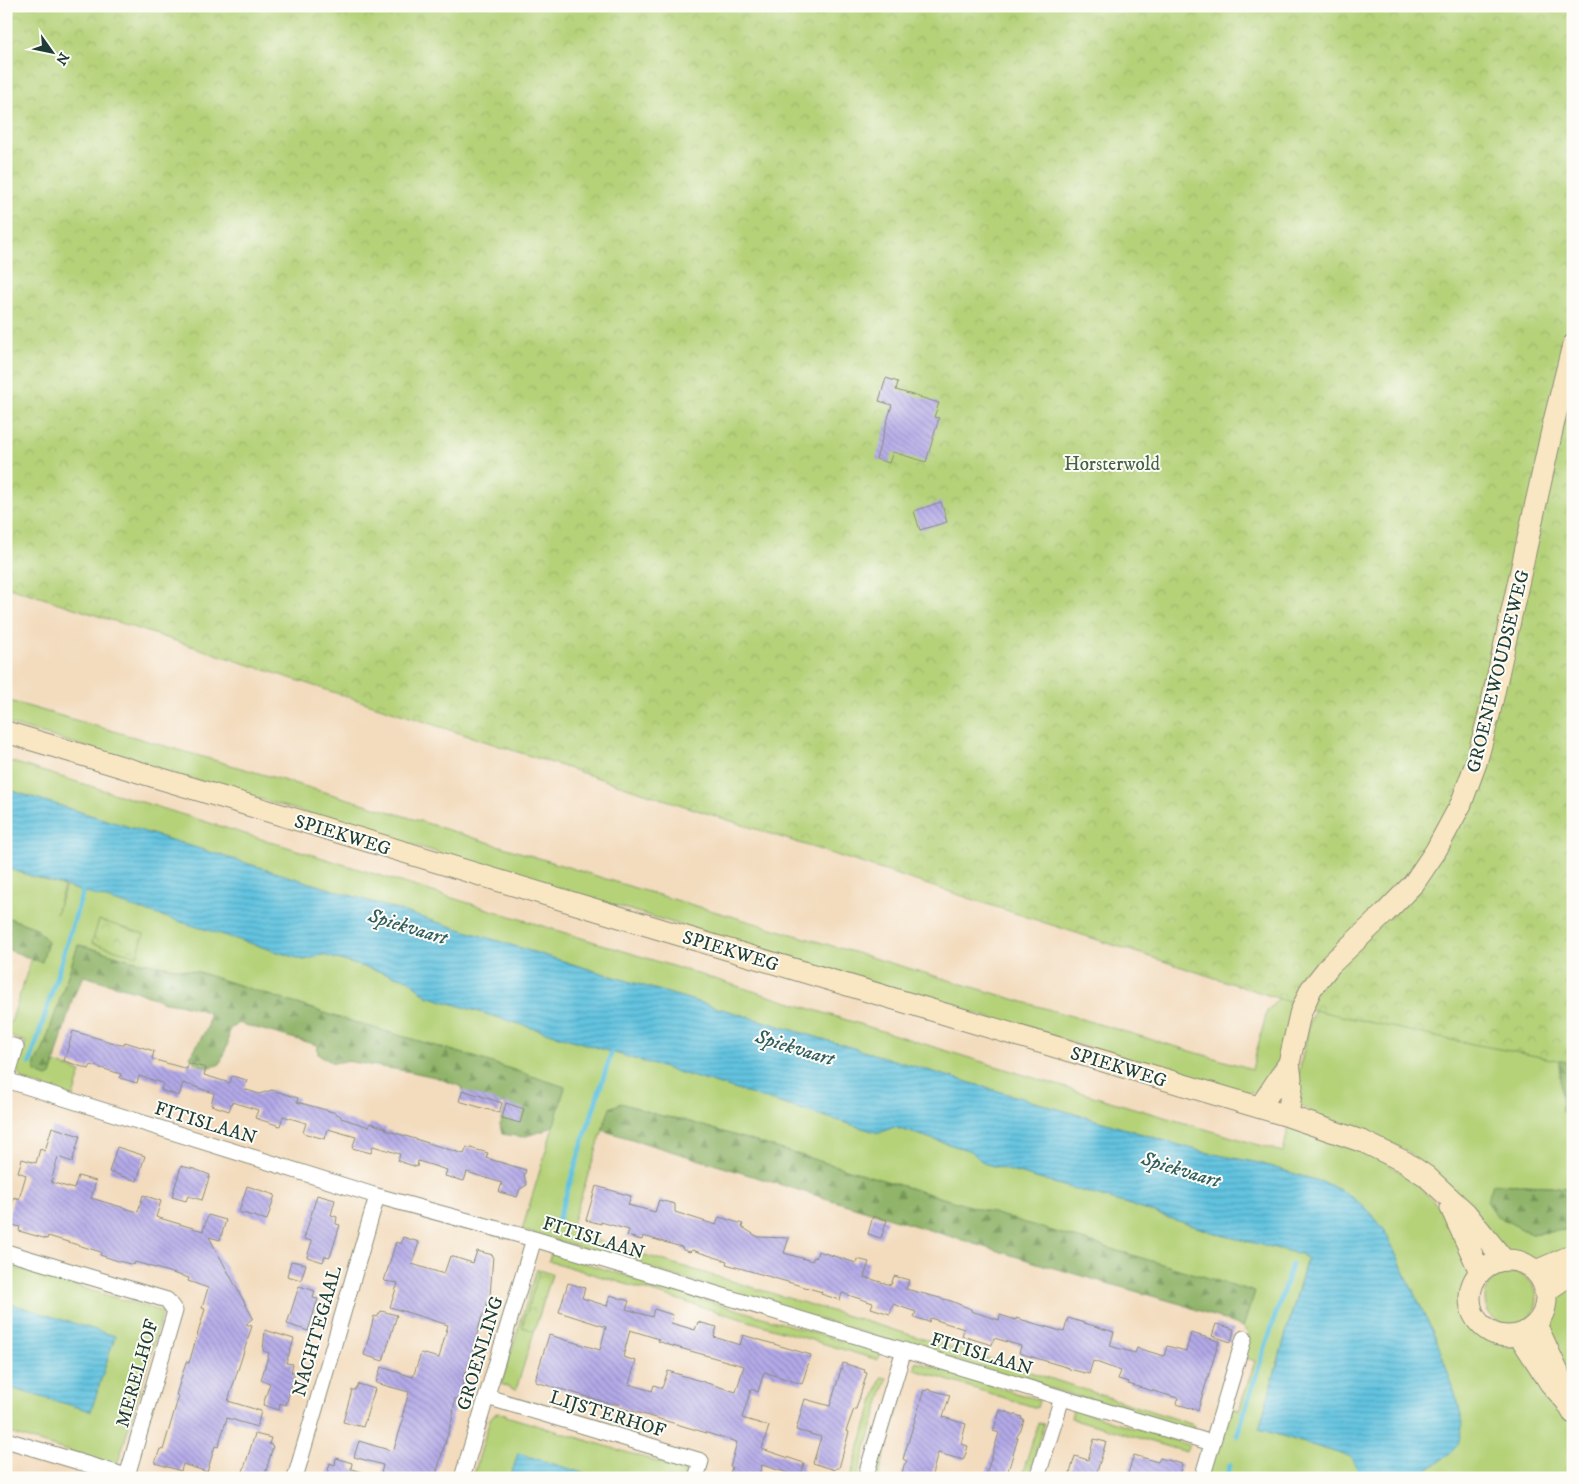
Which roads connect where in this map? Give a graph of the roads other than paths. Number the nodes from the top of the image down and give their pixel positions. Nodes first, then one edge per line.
1 (1573, 345) edge
2 (6, 732) edge
3 (6, 1044) edge
4 (1289, 1063) junction
5 (6, 1081) edge
6 (1260, 1107) junction
7 (1288, 1116) junction
8 (1443, 1192) junction
9 (377, 1196) junction
10 (534, 1239) junction
11 (6, 1252) edge
12 (1573, 1255) edge
13 (1504, 1260) junction
14 (1536, 1271) junction
15 (1480, 1272) junction
16 (1573, 1273) edge
17 (1546, 1291) junction
18 (1528, 1330) junction
19 (1244, 1338) dead end
20 (904, 1350) junction
21 (487, 1397) junction
22 (1062, 1398) junction
23 (1569, 1407) edge
24 (6, 1440) edge
25 (1212, 1443) junction
26 (83, 1463) junction
27 (130, 1477) edge
28 (79, 1478) edge
29 (295, 1478) edge
30 (462, 1478) edge
31 (696, 1478) edge
32 (865, 1478) edge
33 (1037, 1478) edge
34 (1202, 1478) edge

1 - 4 main road, GROENEWOUDSEWEG
2 - 6 main road, SPIEKWEG
3 - 5 street, FITISLAAN
4 - 6 main road, GROENEWOUDSEWEG
4 - 7 main road, GROENEWOUDSEWEG
5 - 9 street, FITISLAAN
6 - 7 main road, SPIEKWEG
7 - 8 main road, SPIEKWEG
8 - 13 main road, SPIEKWEG
8 - 15 main road, SPIEKWEG
9 - 10 street, FITISLAAN
9 - 29 street, NACHTEGAAL
10 - 20 street, FITISLAAN
10 - 21 street, GROENLING
11 - 27 street, MERELHOF
12 - 14 main road
13 - 14 main road
13 - 15 main road
14 - 17 main road
15 - 18 main road
16 - 17 main road
17 - 18 main road
18 - 23 main road
19 - 25 street
20 - 22 street, FITISLAAN
20 - 32 street
21 - 30 street, GROENLING
21 - 31 street, LIJSTERHOF
22 - 25 street, FITISLAAN
22 - 33 street
24 - 26 street
25 - 34 street
26 - 27 street
26 - 28 street

